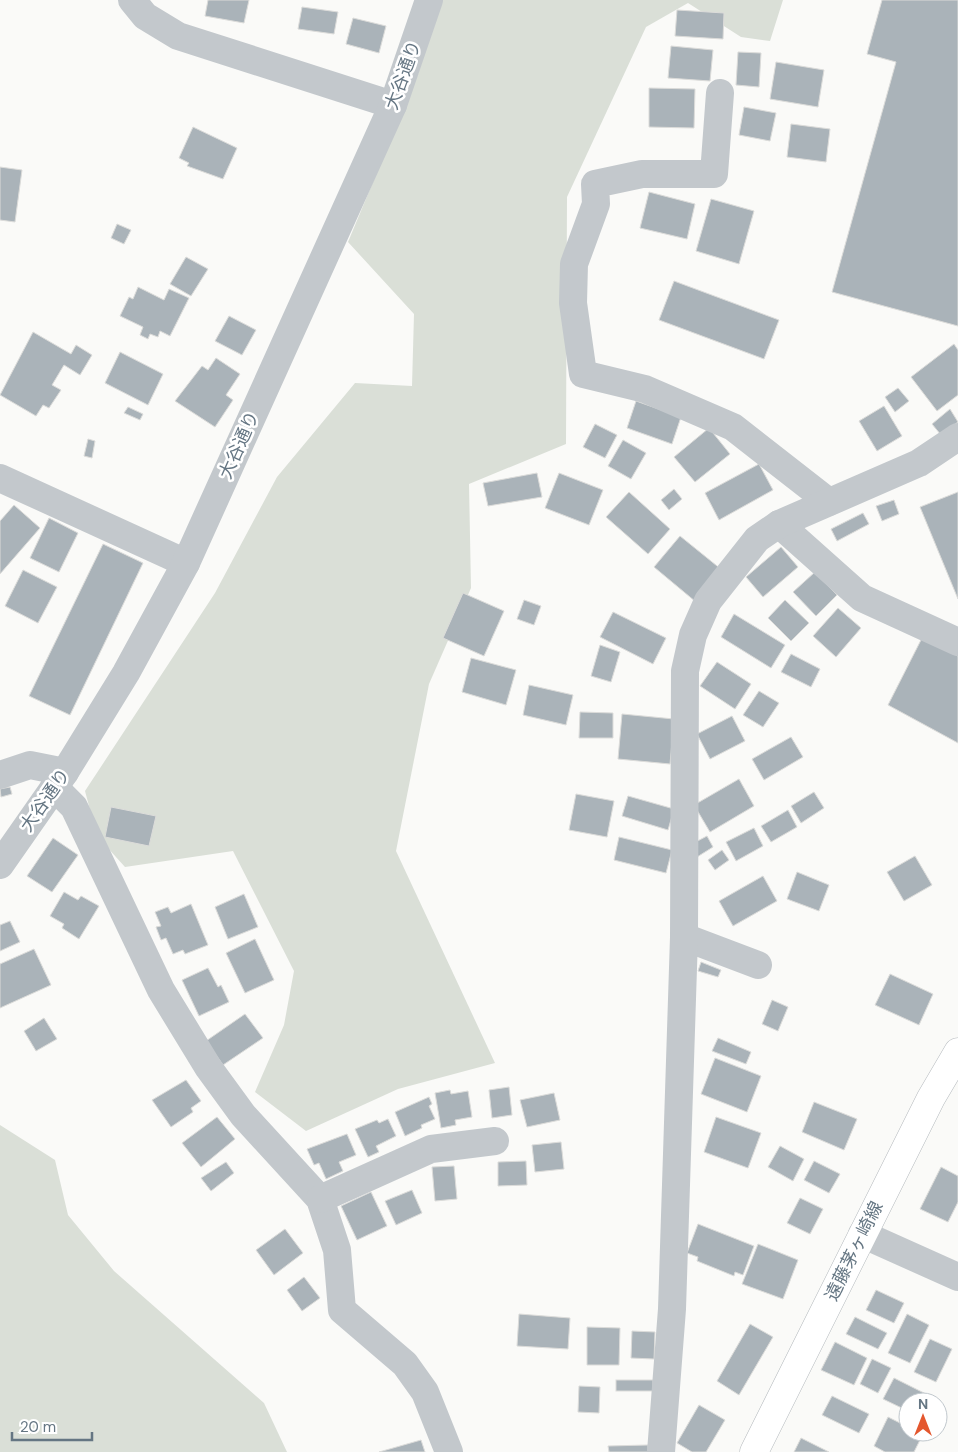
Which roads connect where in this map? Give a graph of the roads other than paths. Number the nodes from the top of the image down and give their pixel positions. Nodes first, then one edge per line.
1 (132, 0) edge
2 (429, 0) edge
3 (720, 93) dead end
4 (393, 105) junction
5 (958, 437) edge
6 (0, 478) edge
7 (829, 502) junction
8 (779, 524) junction
9 (186, 563) junction
10 (958, 642) edge
11 (0, 775) edge
12 (60, 780) junction
13 (0, 865) edge
14 (684, 937) junction
15 (758, 965) dead end
16 (958, 1052) edge
17 (495, 1141) dead end
18 (320, 1199) junction
19 (862, 1234) junction
20 (958, 1277) edge
21 (449, 1452) edge
22 (660, 1452) edge
23 (754, 1452) edge

1 - 4 street
2 - 4 street, 大谷通り
3 - 7 street
4 - 9 street, 大谷通り
5 - 7 street
6 - 9 street
7 - 8 street
8 - 10 street
8 - 14 street
9 - 12 street, 大谷通り
11 - 12 street
12 - 13 street, 大谷通り
12 - 18 street
14 - 15 street
14 - 22 street
16 - 19 main road, 遠藤茅ヶ崎線
17 - 18 street
18 - 21 street
19 - 20 street
19 - 23 main road, 遠藤茅ヶ崎線

